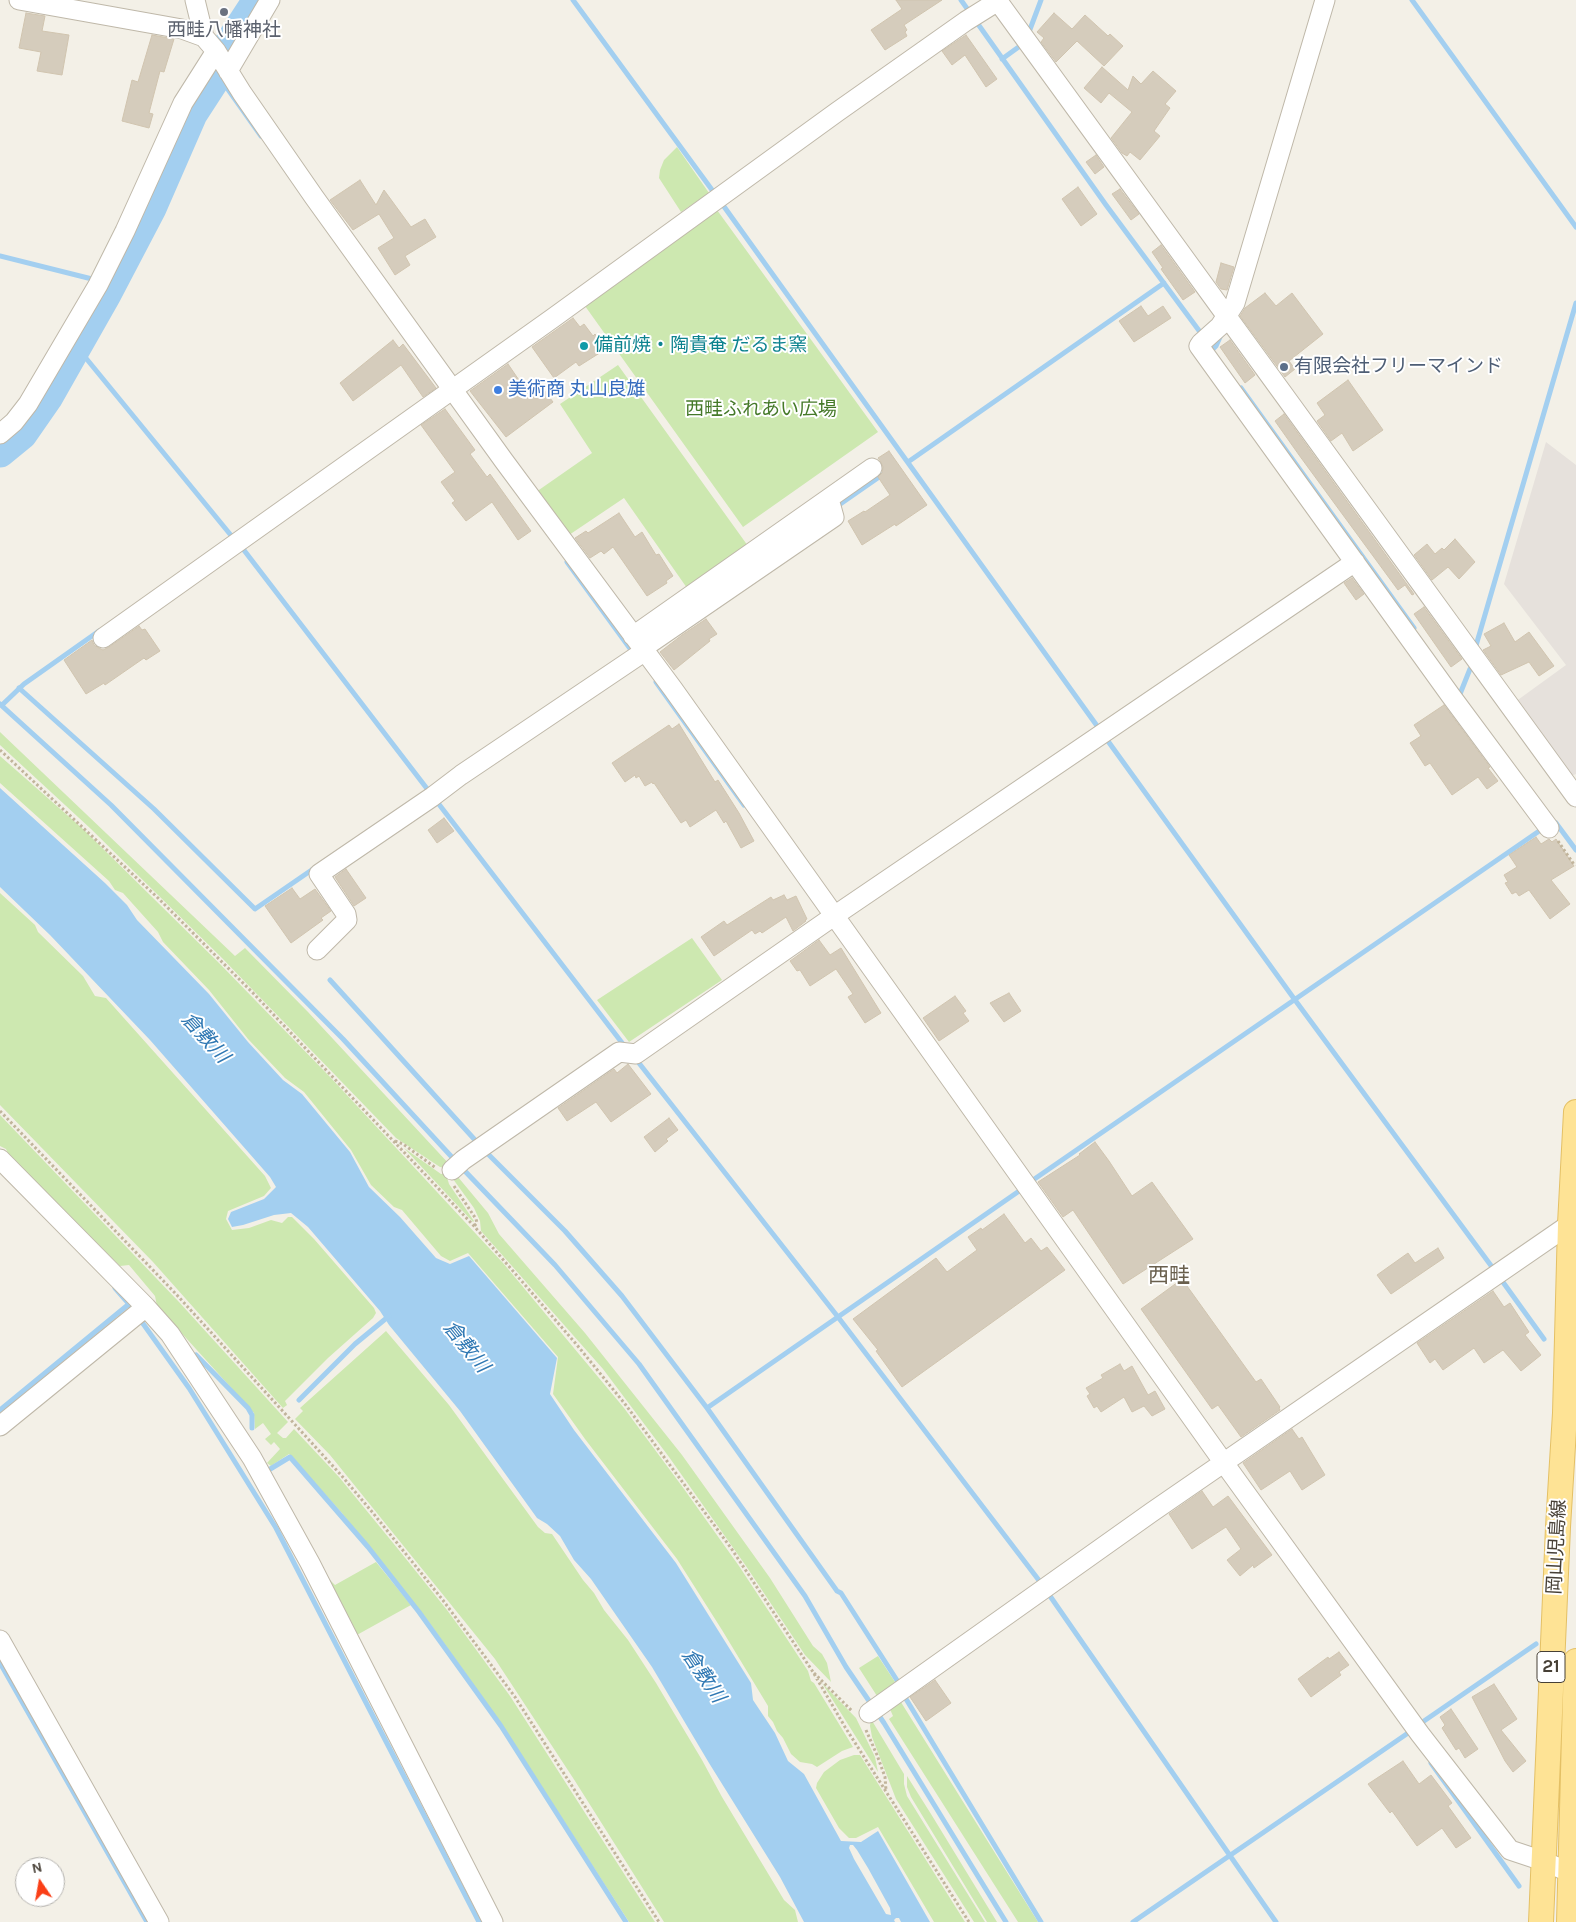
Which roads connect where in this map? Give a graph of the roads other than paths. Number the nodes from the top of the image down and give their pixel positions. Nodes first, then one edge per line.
1 (19, 0) edge
2 (195, 0) edge
3 (270, 0) edge
4 (1324, 0) edge
5 (998, 1) edge
6 (218, 56) junction
7 (1227, 317) junction
8 (453, 389) junction
9 (0, 434) edge
10 (872, 468) dead end
11 (1353, 559) junction
12 (103, 638) dead end
13 (639, 650) junction
14 (1576, 797) edge
15 (1547, 825) road end
16 (829, 919) junction
17 (318, 950) dead end
18 (1576, 1112) edge
19 (0, 1159) edge
20 (454, 1167) road end
21 (1573, 1222) edge
22 (139, 1312) junction
23 (0, 1426) edge
24 (1219, 1466) junction
25 (0, 1640) edge
26 (1576, 1662) edge
27 (870, 1711) road end
28 (1543, 1861) junction
29 (1574, 1874) edge
30 (159, 1922) edge
31 (492, 1922) edge
32 (1541, 1922) edge
33 (1569, 1922) edge

1 - 6 street
2 - 6 street
3 - 6 street
4 - 7 street
5 - 7 street
5 - 8 street
6 - 8 street
6 - 9 street
7 - 11 street
7 - 14 street
8 - 12 street
8 - 13 street
10 - 13 street
11 - 15 street
11 - 16 street
13 - 16 street
13 - 17 street
16 - 20 street
16 - 24 street
18 - 21 main road, 岡山児島線 / 21
19 - 22 street
21 - 24 street
21 - 28 main road, 岡山児島線 / 21
22 - 23 street
22 - 31 street
24 - 27 street
24 - 28 street
25 - 30 street
26 - 29 main road, 21
28 - 29 street
28 - 32 main road, 岡山児島線 / 21
29 - 33 main road, 21

